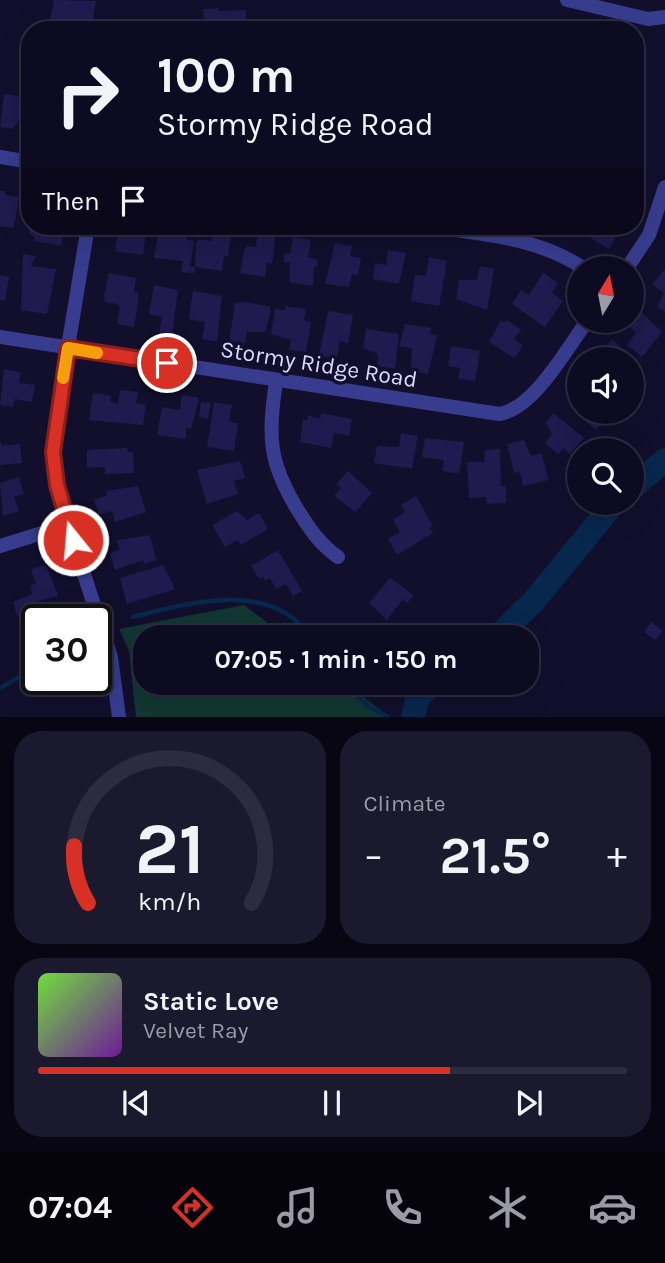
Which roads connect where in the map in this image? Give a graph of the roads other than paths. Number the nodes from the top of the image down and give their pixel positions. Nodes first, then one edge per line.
1 (567, 0) edge
2 (665, 17) edge
3 (0, 157) edge
4 (21, 160) edge
5 (665, 187) edge
6 (87, 235) edge
7 (482, 235) edge
8 (635, 256) edge
9 (567, 259) edge
10 (578, 333) edge
11 (0, 337) edge
12 (68, 348) junction
13 (276, 381) junction
14 (68, 526) junction
15 (0, 545) edge
16 (338, 557) dead end
17 (119, 717) edge

1 - 2 street
3 - 4 street
5 - 8 street
6 - 12 street
7 - 9 street
10 - 13 street, Stormy Ridge Road
11 - 12 street, Stormy Ridge Road
12 - 13 street, Stormy Ridge Road
12 - 14 street
13 - 16 street
14 - 15 street
14 - 17 street

